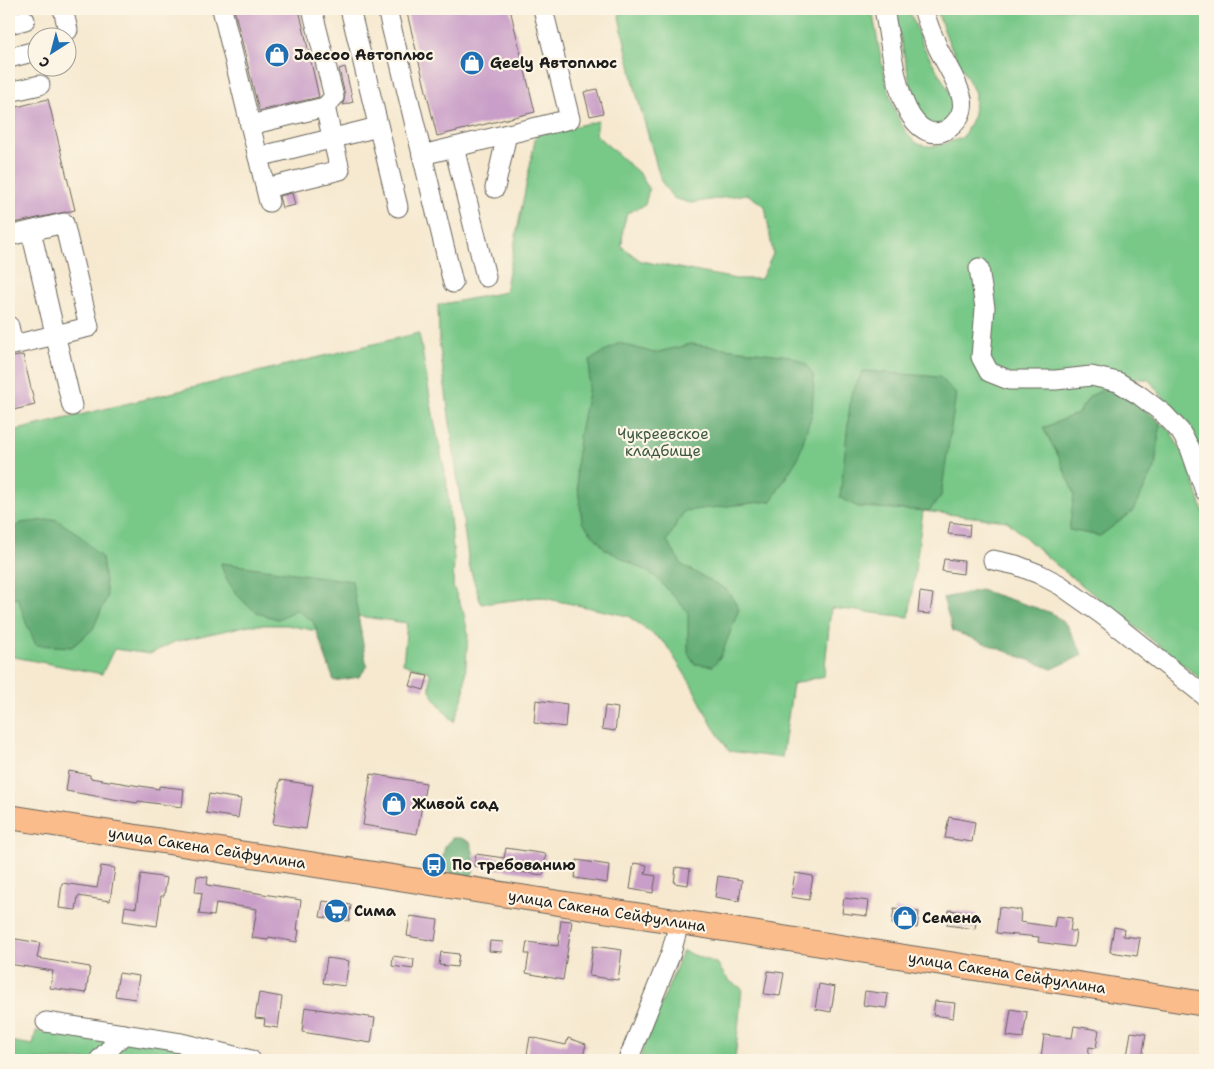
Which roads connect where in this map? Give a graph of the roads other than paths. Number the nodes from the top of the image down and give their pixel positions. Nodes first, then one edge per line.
1 (63, 9) edge
2 (222, 9) edge
3 (312, 9) edge
4 (350, 9) edge
5 (387, 9) edge
6 (543, 9) edge
7 (884, 9) edge
8 (923, 9) edge
9 (68, 28) edge
10 (28, 53) edge
11 (9, 58) edge
12 (40, 84) dead end
13 (9, 92) edge
14 (325, 107) junction
15 (250, 125) junction
16 (378, 127) junction
17 (507, 134) junction
18 (332, 139) junction
19 (454, 147) junction
20 (422, 155) junction
21 (258, 157) junction
22 (496, 188) dead end
23 (398, 207) dead end
24 (31, 231) junction
25 (9, 236) edge
26 (979, 268) dead end
27 (486, 277) dead end
28 (453, 283) dead end
29 (9, 326) edge
30 (56, 335) junction
31 (72, 406) dead end
32 (1205, 491) edge
33 (993, 560) dead end
34 (1205, 696) edge
35 (9, 817) edge
36 (679, 923) junction
37 (1205, 1004) edge
38 (46, 1022) dead end
39 (124, 1034) junction
40 (99, 1060) edge
41 (251, 1060) edge
42 (628, 1060) edge

1 - 9 street
2 - 15 street
3 - 14 street
4 - 16 street
5 - 20 street
6 - 17 street
7 - 8 street
10 - 11 street
12 - 13 street
14 - 15 street
14 - 18 street
15 - 21 street
16 - 18 street
16 - 23 street
17 - 19 street
17 - 22 street
18 - 21 street
18 - 21 street
19 - 20 street
19 - 27 street
20 - 28 street
24 - 25 street
24 - 30 street
24 - 30 street
26 - 32 street
29 - 30 street
30 - 31 street
33 - 34 street
35 - 36 main road, улица Сакена Сейфуллина
36 - 37 main road, улица Сакена Сейфуллина
36 - 42 street
38 - 39 street
39 - 40 street
39 - 41 street

